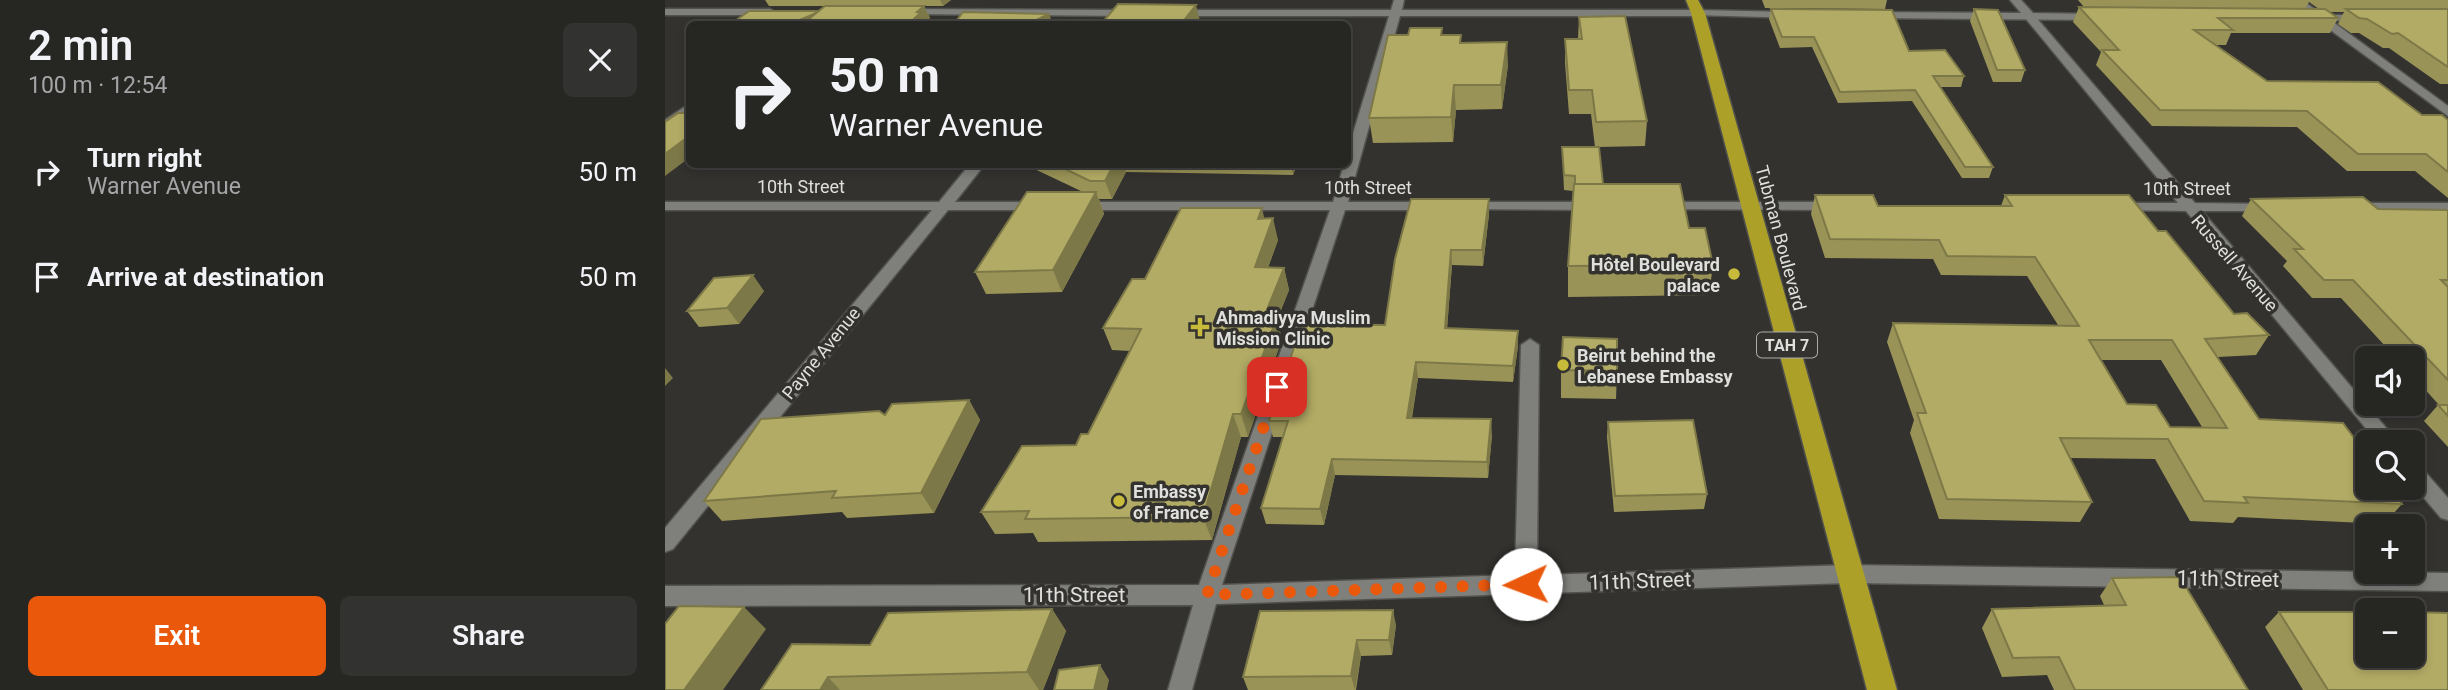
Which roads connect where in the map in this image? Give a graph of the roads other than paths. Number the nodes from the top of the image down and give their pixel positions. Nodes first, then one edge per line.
1 (1121, 0) edge
2 (1399, 0) edge
3 (2015, 0) edge
4 (2295, 0) edge
5 (1695, 7) edge
6 (665, 12) edge
7 (783, 12) edge
8 (891, 12) edge
9 (1109, 13) junction
10 (1150, 13) edge
11 (1164, 13) edge
12 (1394, 15) junction
13 (1809, 15) edge
14 (1864, 15) edge
15 (2030, 17) junction
16 (2113, 17) edge
17 (2293, 18) edge
18 (2321, 18) junction
19 (2372, 18) edge
20 (1102, 21) edge
21 (686, 110) edge
22 (2448, 112) edge
23 (665, 126) edge
24 (1351, 164) edge
25 (975, 168) edge
26 (1350, 168) edge
27 (665, 206) edge
28 (943, 206) junction
29 (1339, 206) junction
30 (1612, 206) edge
31 (1653, 206) edge
32 (1749, 206) junction
33 (1845, 206) edge
34 (2105, 207) edge
35 (2187, 207) junction
36 (2283, 207) edge
37 (2338, 207) edge
38 (2448, 207) edge
39 (1530, 345) dead end
40 (2378, 430) edge
41 (2425, 485) edge
42 (2448, 512) edge
43 (665, 543) edge
44 (1849, 574) junction
45 (2448, 582) edge
46 (1526, 584) junction
47 (1207, 595) junction
48 (665, 596) edge
49 (1180, 690) edge
50 (1882, 690) edge

1 - 9 street
2 - 12 street
3 - 15 street, Russell Avenue
4 - 18 street
5 - 12 street
5 - 13 street
5 - 32 highway, Tubman Boulevard / TAH 7
6 - 7 street
8 - 9 street
9 - 10 street
9 - 20 street
11 - 12 street
12 - 24 street
14 - 15 street
15 - 16 street
15 - 35 street, Russell Avenue
17 - 18 street
18 - 19 street
18 - 22 street
21 - 23 street
25 - 28 street, Payne Avenue
26 - 29 street
27 - 28 street, 10th Street
28 - 29 street, 10th Street
28 - 43 street, Payne Avenue
29 - 30 street, 10th Street
29 - 47 street
31 - 32 street
32 - 33 street
32 - 44 highway, Tubman Boulevard / TAH 7
34 - 35 street, 10th Street
35 - 36 street, 10th Street
35 - 40 street, Russell Avenue
37 - 38 street
39 - 46 street
41 - 42 street
44 - 45 street, 11th Street
44 - 46 street, 11th Street
44 - 50 highway, Tubman Boulevard / TAH 7
46 - 47 street, 11th Street
47 - 48 street, 11th Street
47 - 49 street

